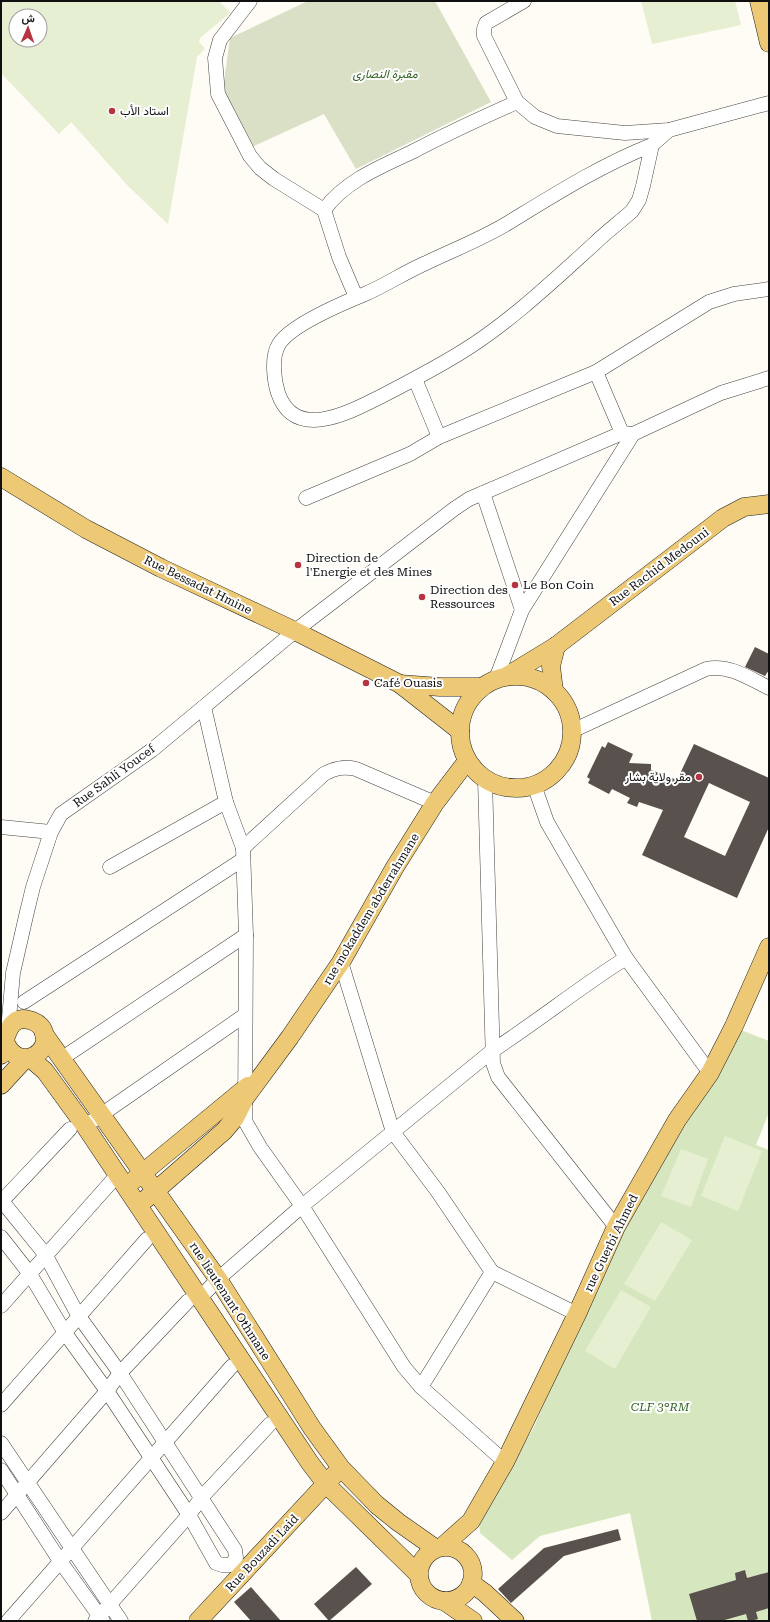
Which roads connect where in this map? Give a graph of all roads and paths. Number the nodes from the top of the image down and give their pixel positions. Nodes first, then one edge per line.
1 (250, 1) edge
2 (524, 1) edge
3 (759, 1) edge
4 (769, 43) edge
5 (517, 102) junction
6 (769, 103) edge
7 (669, 130) junction
8 (652, 144) junction
9 (324, 210) junction
10 (769, 289) edge
11 (356, 297) junction
12 (596, 372) junction
13 (769, 378) edge
14 (415, 379) junction
15 (627, 433) junction
16 (439, 437) junction
17 (1, 477) edge
18 (483, 493) junction
19 (306, 498) dead end
20 (769, 504) edge
21 (522, 610) junction
22 (295, 631) junction
23 (556, 646) junction
24 (494, 681) junction
25 (400, 684) junction
26 (769, 688) edge
27 (554, 691) junction
28 (204, 707) junction
29 (572, 731) junction
30 (460, 732) junction
31 (467, 761) junction
32 (485, 779) junction
33 (534, 785) junction
34 (226, 802) junction
35 (435, 803) junction
36 (1, 827) edge
37 (51, 832) junction
38 (242, 854) junction
39 (110, 867) dead end
40 (246, 935) junction
41 (769, 947) edge
42 (626, 958) junction
43 (342, 962) junction
44 (14, 973) junction
45 (24, 1002) junction
46 (245, 1015) junction
47 (26, 1019) junction
48 (44, 1034) junction
49 (5, 1042) edge
50 (492, 1051) junction
51 (27, 1058) junction
52 (61, 1059) junction
53 (710, 1073) junction
54 (1, 1085) edge
55 (245, 1093) junction
56 (100, 1114) junction
57 (77, 1127) junction
58 (393, 1132) junction
59 (142, 1173) junction
60 (119, 1183) junction
61 (155, 1191) junction
62 (1, 1201) edge
63 (138, 1205) junction
64 (302, 1206) junction
65 (616, 1227) junction
66 (1, 1237) edge
67 (147, 1239) dead end
68 (45, 1254) junction
69 (492, 1272) junction
70 (30, 1274) junction
71 (218, 1279) junction
72 (194, 1299) junction
73 (1, 1306) edge
74 (577, 1314) junction
75 (78, 1315) junction
76 (65, 1333) junction
77 (232, 1366) dead end
78 (120, 1373) junction
79 (421, 1387) junction
80 (107, 1391) junction
81 (1, 1405) edge
82 (270, 1424) dead end
83 (165, 1442) junction
84 (1, 1443) edge
85 (151, 1458) junction
86 (505, 1462) junction
87 (341, 1468) junction
88 (1, 1470) edge
89 (27, 1482) junction
90 (326, 1484) junction
91 (17, 1494) junction
92 (201, 1498) junction
93 (1, 1513) edge
94 (189, 1515) junction
95 (471, 1521) junction
96 (439, 1547) junction
97 (73, 1548) junction
98 (468, 1557) junction
99 (60, 1561) junction
100 (418, 1574) junction
101 (471, 1583) junction
102 (444, 1601) junction
103 (110, 1605) junction
104 (99, 1619) edge
105 (8, 1621) edge
106 (121, 1621) edge
107 (198, 1621) edge
108 (473, 1621) edge
109 (515, 1621) edge

1 - 9 street
2 - 5 street
3 - 4 main road
5 - 7 street
5 - 9 street
6 - 7 street
7 - 8 street
8 - 11 street
8 - 14 street
9 - 11 street
10 - 12 street
11 - 14 street
12 - 15 street
12 - 16 street
13 - 15 street, Rue Sahli Youcef
14 - 16 street
15 - 18 street, Rue Sahli Youcef
15 - 21 street
16 - 19 street
17 - 22 main road, Rue Bessadat Hmine
18 - 21 street
18 - 22 street, Rue Sahli Youcef
20 - 23 main road, Rue Rachid Medouni
21 - 24 street
22 - 25 main road, Rue Bessadat Hmine
22 - 28 street, Rue Sahli Youcef
23 - 24 main road, Rue Rachid Medouni
23 - 27 main road
24 - 25 main road, Rue Bessadat Hmine
24 - 27 main road
24 - 30 main road
25 - 30 main road, Rue Bessadat Hmine
26 - 29 street
27 - 29 main road
28 - 34 street
28 - 37 street, Rue Sahli Youcef
29 - 33 main road
30 - 31 main road
31 - 32 main road
31 - 35 main road, rue mokaddem abderrahmane
32 - 33 main road
32 - 50 street
33 - 42 street
34 - 38 street
34 - 39 street
35 - 38 street
35 - 43 main road, rue mokaddem abderrahmane
36 - 37 street
37 - 44 street, Rue Sahli Youcef
38 - 40 street
38 - 45 street
40 - 46 street
40 - 52 street
41 - 53 main road, rue Guerbi Ahmed
42 - 50 street
42 - 53 street
43 - 55 main road, rue mokaddem abderrahmane
43 - 58 street
44 - 45 street
44 - 49 street, Rue Sahli Youcef
45 - 47 street
46 - 55 street
46 - 56 street
47 - 48 main road
47 - 49 main road
48 - 51 main road
48 - 52 main road, rue lieutenant Othmane
49 - 51 main road
50 - 58 street
50 - 65 street
51 - 54 main road
51 - 57 main road, rue lieutenant Othmane
52 - 56 main road, rue lieutenant Othmane
53 - 65 main road, rue Guerbi Ahmed
55 - 59 main road, rue mokaddem abderrahmane
55 - 61 main road, rue mokaddem abderrahmane
55 - 64 street
56 - 57 street
56 - 59 main road, rue lieutenant Othmane
57 - 60 main road, rue lieutenant Othmane
57 - 62 street
58 - 64 street
58 - 69 street
59 - 60 main road, rue mokaddem abderrahmane
59 - 61 main road, rue lieutenant Othmane
60 - 63 main road, rue lieutenant Othmane
60 - 68 street
61 - 63 main road, rue mokaddem abderrahmane
61 - 71 main road, rue lieutenant Othmane
62 - 68 street
63 - 72 main road, rue lieutenant Othmane
64 - 71 street
64 - 79 street
65 - 74 main road, rue Guerbi Ahmed
66 - 70 street
67 - 75 street
68 - 70 street
68 - 75 street
69 - 74 street
69 - 79 street
70 - 73 street
70 - 76 street
71 - 72 street
71 - 87 main road, rue lieutenant Othmane
72 - 78 street
72 - 90 main road, rue lieutenant Othmane
74 - 86 main road, rue Guerbi Ahmed
75 - 76 street
75 - 78 street
76 - 80 street
76 - 81 street
77 - 83 street
78 - 80 street
78 - 83 street
79 - 86 street
80 - 85 street
80 - 89 street
82 - 92 street
83 - 85 street
83 - 92 street
84 - 89 street
85 - 94 street
85 - 97 street
86 - 95 main road, rue Guerbi Ahmed
87 - 90 main road, Rue Bouzadi Laid
87 - 96 main road, rue lieutenant Othmane
88 - 91 street
89 - 91 street
89 - 97 street
90 - 100 main road, rue lieutenant Othmane
90 - 107 main road, Rue Bouzadi Laid
91 - 93 street
91 - 99 street
92 - 94 street
92 - 94 street
94 - 103 street
95 - 96 main road
95 - 98 main road
96 - 98 main road
96 - 100 main road
97 - 99 street
97 - 103 street
98 - 101 main road
99 - 104 street
99 - 105 street
100 - 102 main road
101 - 102 main road
101 - 109 main road
102 - 108 main road
103 - 104 street
103 - 106 street

